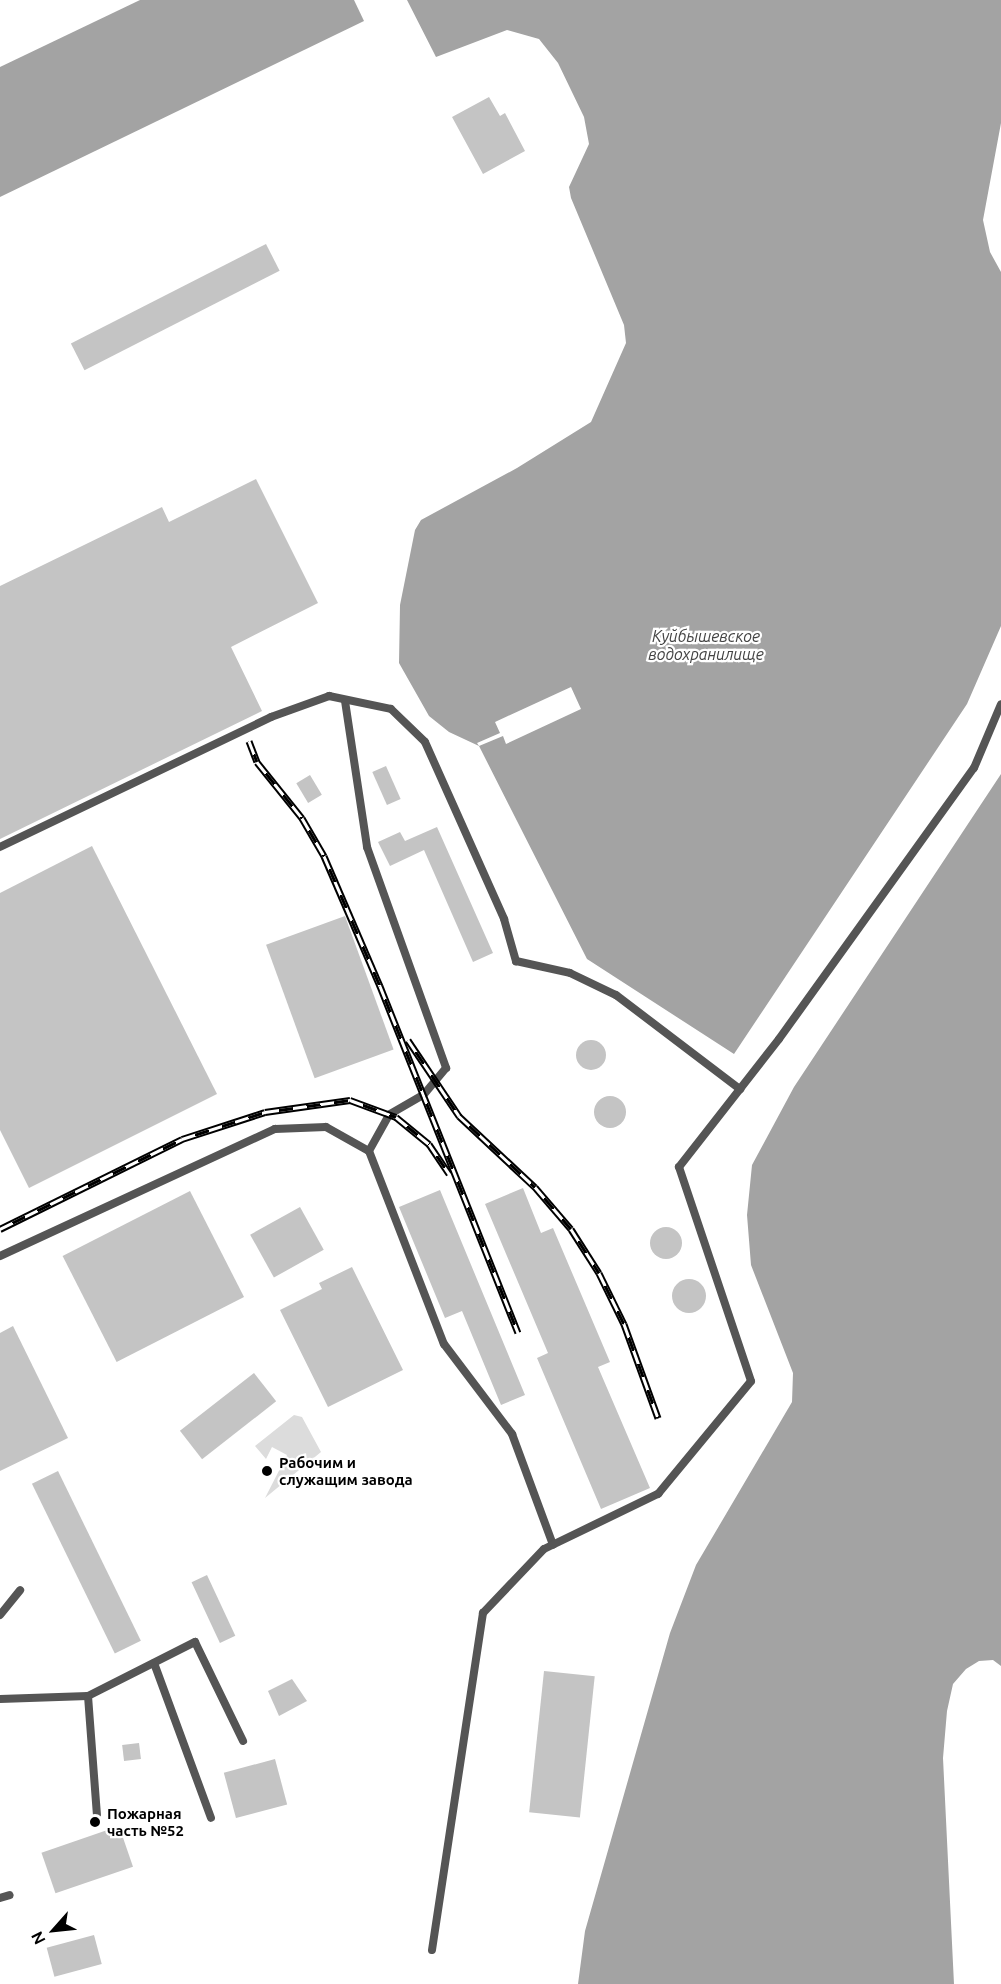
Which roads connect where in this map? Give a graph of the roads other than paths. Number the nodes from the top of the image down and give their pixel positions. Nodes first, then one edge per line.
1 (345, 701) junction
2 (1001, 704) edge
3 (0, 847) edge
4 (740, 1089) junction
5 (369, 1150) junction
6 (0, 1256) edge
7 (553, 1545) junction
8 (20, 1590) dead end
9 (0, 1615) edge
10 (154, 1663) junction
11 (88, 1696) junction
12 (0, 1699) edge
13 (243, 1741) dead end
14 (97, 1815) dead end
15 (211, 1818) dead end
16 (10, 1895) dead end
17 (0, 1898) edge
18 (432, 1950) dead end

1 - 3 lane
1 - 4 lane
1 - 5 lane
2 - 4 lane
4 - 7 lane
5 - 6 lane
5 - 7 lane
7 - 18 lane
8 - 9 lane
10 - 11 lane
10 - 13 lane
10 - 15 lane
11 - 12 lane
11 - 14 lane
16 - 17 lane

